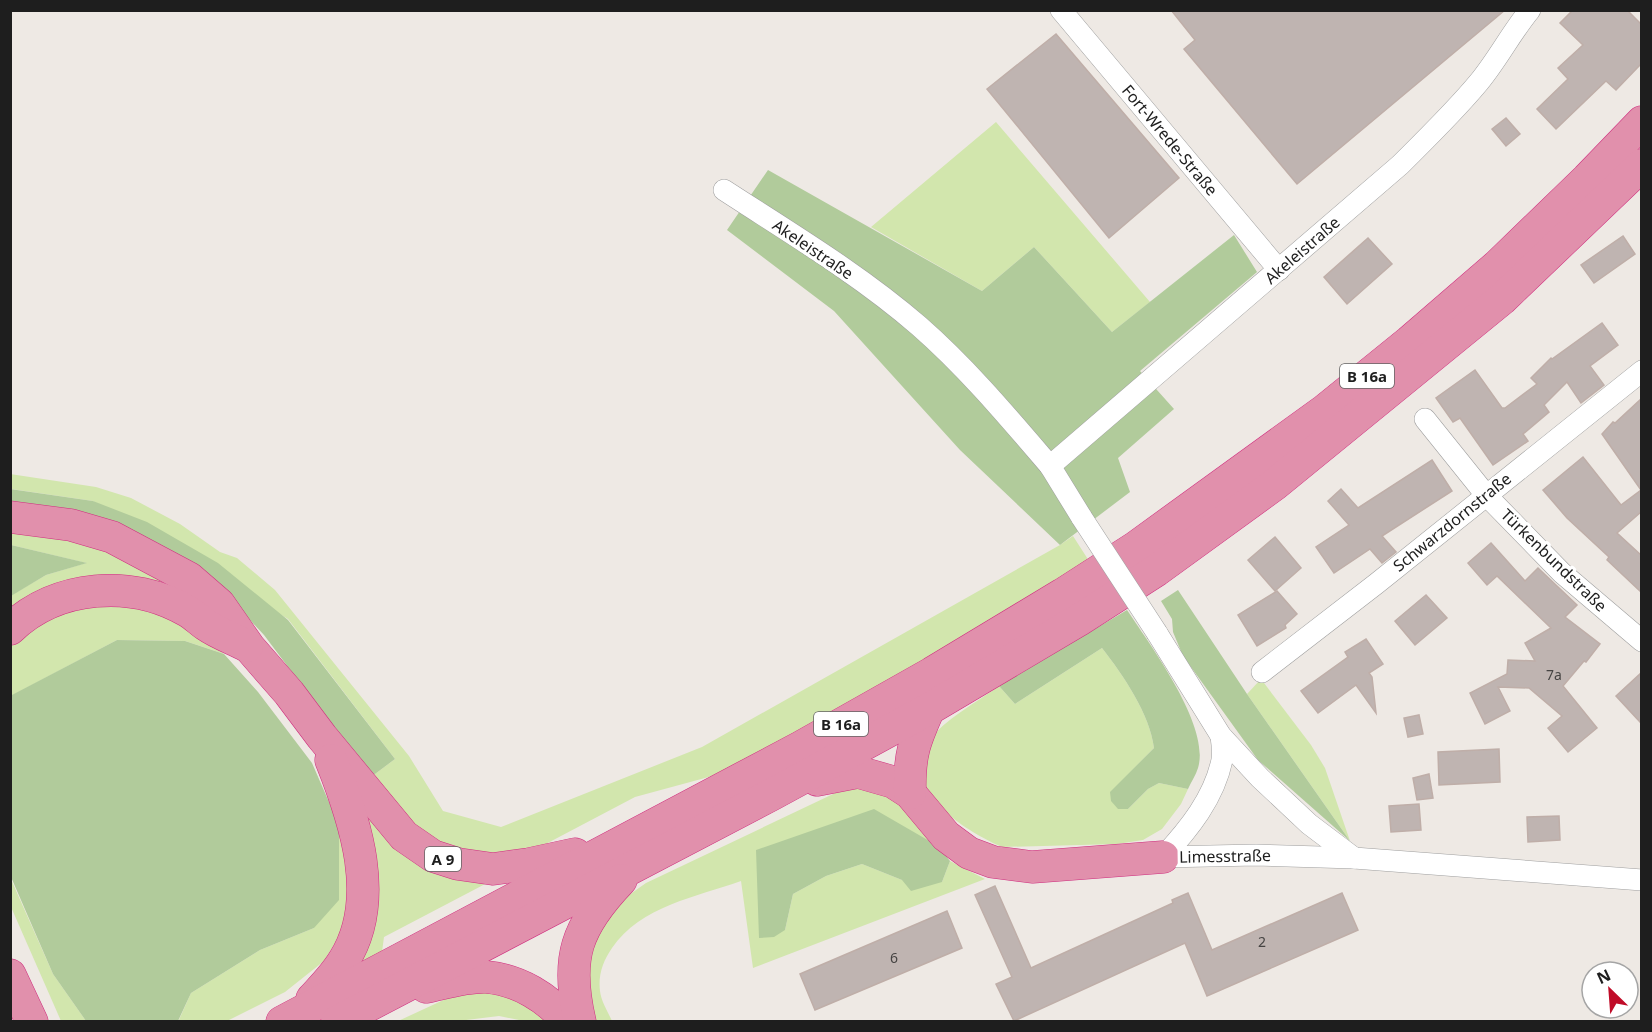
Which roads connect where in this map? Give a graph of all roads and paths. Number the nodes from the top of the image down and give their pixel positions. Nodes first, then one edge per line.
1 (1061, 10) edge
2 (1530, 10) edge
3 (1641, 122) edge
4 (1641, 165) edge
5 (724, 190) dead end
6 (1279, 270) junction
7 (1641, 371) edge
8 (1425, 419) dead end
9 (1050, 466) junction
10 (1486, 495) junction
11 (10, 517) edge
12 (10, 628) edge
13 (1641, 641) edge
14 (249, 647) junction
15 (1262, 672) dead end
16 (929, 709) junction
17 (1221, 736) junction
18 (322, 737) junction
19 (910, 792) junction
20 (771, 795) junction
21 (624, 856) junction
22 (1163, 857) junction
23 (1354, 858) junction
24 (1641, 880) edge
25 (10, 975) edge
26 (390, 994) junction
27 (10, 998) edge
28 (291, 1017) edge
29 (21, 1022) edge
30 (32, 1022) edge
31 (337, 1022) edge
32 (568, 1022) edge
33 (580, 1022) edge

1 - 6 street, Fort-Wrede-Straße
2 - 6 street, Akeleistraße
3 - 21 highway, B 16a
4 - 16 highway, B 16a
5 - 9 street, Akeleistraße
6 - 9 street, Akeleistraße
7 - 10 street, Schwarzdornstraße
8 - 10 street, Türkenbundstraße
9 - 17 street, Akeleistraße, bridge
10 - 13 street, Türkenbundstraße
10 - 15 street, Schwarzdornstraße
11 - 14 highway, A 9
12 - 14 highway, A 9
14 - 18 highway, A 9
16 - 19 highway
16 - 20 highway, B 16a
17 - 22 street, Limesstraße
17 - 23 street
18 - 21 highway, A 9
18 - 28 highway, A 9
19 - 20 highway
19 - 22 highway
20 - 21 highway, B 16a
21 - 26 highway, B 16a
21 - 28 highway, B 16a
21 - 33 highway
22 - 23 street, Limesstraße
23 - 24 street, Limesstraße
25 - 30 highway
26 - 31 highway, B 16a
26 - 32 highway
27 - 29 highway

